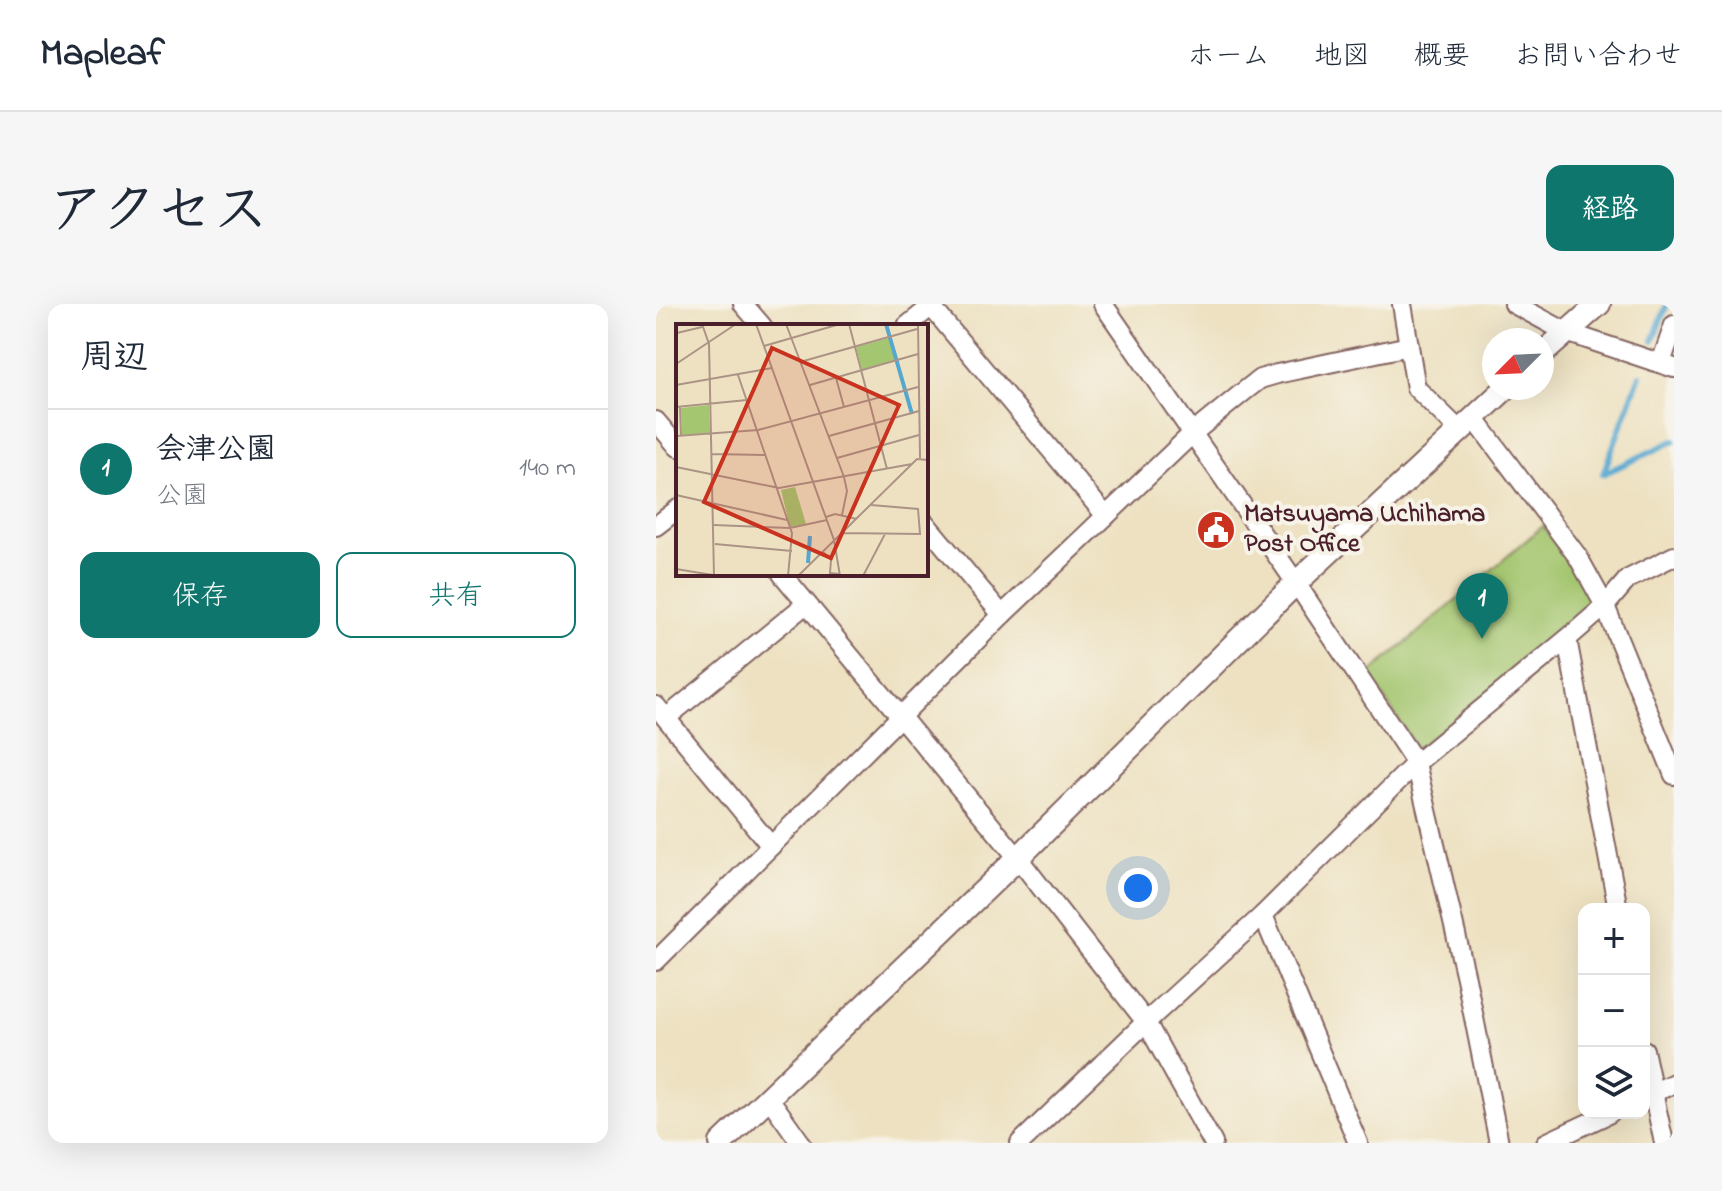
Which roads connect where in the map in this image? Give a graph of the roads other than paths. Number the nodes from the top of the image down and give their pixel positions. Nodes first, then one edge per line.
1 (743, 304) edge
2 (1103, 304) edge
3 (1402, 304) edge
4 (1514, 304) edge
5 (1599, 304) edge
6 (932, 305) edge
7 (760, 324) edge
8 (909, 324) edge
9 (1674, 325) edge
10 (1566, 332) junction
11 (1554, 343) edge
12 (1409, 346) junction
13 (1668, 365) edge
14 (1493, 400) edge
15 (656, 421) edge
16 (1467, 424) junction
17 (1193, 433) junction
18 (676, 445) edge
19 (1106, 516) junction
20 (928, 526) edge
21 (1674, 556) edge
22 (784, 576) edge
23 (1296, 583) junction
24 (806, 604) junction
25 (1605, 606) junction
26 (1002, 615) junction
27 (1567, 639) junction
28 (661, 712) edge
29 (900, 716) junction
30 (1416, 763) junction
31 (1674, 775) edge
32 (771, 846) junction
33 (1018, 858) junction
34 (1617, 903) edge
35 (1263, 915) junction
36 (658, 955) edge
37 (1146, 1022) junction
38 (1674, 1083) edge
39 (1650, 1095) edge
40 (769, 1098) junction
41 (1650, 1102) edge
42 (1597, 1119) edge
43 (721, 1143) edge
44 (801, 1143) edge
45 (1020, 1143) edge
46 (1213, 1143) edge
47 (1358, 1143) edge
48 (1499, 1143) edge
49 (1546, 1143) edge
50 (1664, 1143) edge

1 - 7 street
2 - 17 street
3 - 12 street
4 - 10 street
5 - 10 street
6 - 8 street
6 - 19 street
9 - 13 street
10 - 11 street
10 - 13 street
12 - 16 street
12 - 17 street
14 - 16 street
15 - 18 street
16 - 23 street
16 - 25 street
17 - 19 street
17 - 23 street
19 - 26 street
20 - 26 street
21 - 25 street
22 - 24 street
23 - 30 street
23 - 33 street
24 - 28 street
24 - 29 street
25 - 27 street
25 - 31 street
26 - 29 street
27 - 30 street
27 - 34 street
28 - 32 street
29 - 32 street
29 - 33 street
30 - 35 street
30 - 48 street
32 - 36 street
33 - 37 street
33 - 40 street
35 - 37 street
35 - 47 street
37 - 45 street
37 - 46 street
38 - 39 street
40 - 43 street
40 - 44 street
41 - 50 street
42 - 49 street

